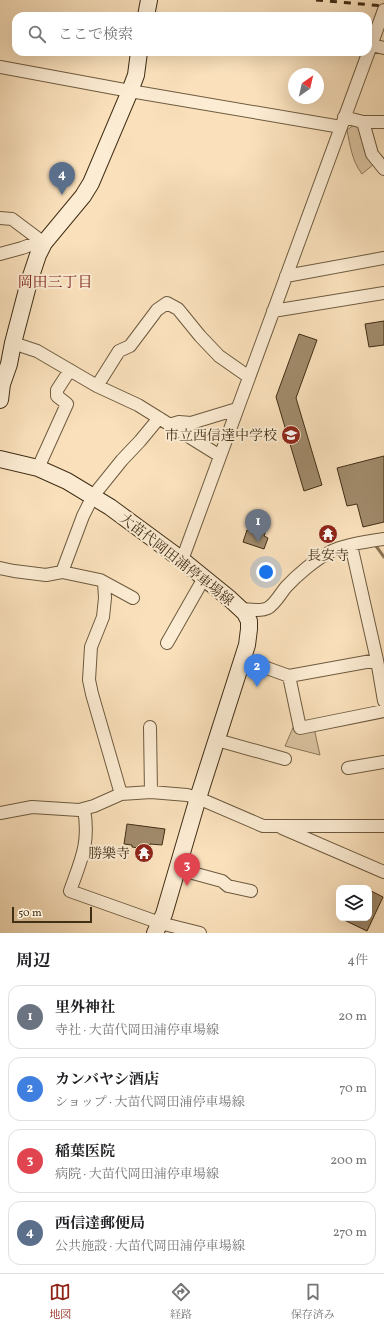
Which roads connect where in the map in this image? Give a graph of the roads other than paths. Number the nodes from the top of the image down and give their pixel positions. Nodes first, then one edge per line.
1 (149, 0) edge
2 (147, 12) edge
3 (383, 14) edge
4 (372, 42) edge
5 (372, 45) edge
6 (384, 48) edge
7 (139, 56) edge
8 (367, 56) edge
9 (0, 67) edge
10 (130, 91) junction
11 (343, 122) junction
12 (363, 122) junction
13 (384, 122) edge
14 (384, 169) edge
15 (0, 218) edge
16 (42, 242) junction
17 (0, 254) edge
18 (384, 258) edge
19 (286, 276) junction
20 (384, 293) edge
21 (273, 311) junction
22 (13, 343) junction
23 (70, 370) junction
24 (249, 378) junction
25 (97, 386) junction
26 (0, 400) edge
27 (237, 409) junction
28 (164, 422) junction
29 (220, 456) junction
30 (0, 459) edge
31 (38, 468) junction
32 (93, 496) junction
33 (384, 539) edge
34 (351, 545) junction
35 (182, 560) junction
36 (0, 568) edge
37 (62, 572) junction
38 (204, 578) junction
39 (104, 582) junction
40 (133, 598) dead end
41 (240, 609) junction
42 (168, 642) dead end
43 (242, 659) junction
44 (377, 660) junction
45 (289, 676) junction
46 (384, 701) edge
47 (384, 711) edge
48 (150, 727) dead end
49 (217, 740) junction
50 (286, 759) dead end
51 (384, 762) edge
52 (348, 768) dead end
53 (151, 792) junction
54 (121, 794) junction
55 (198, 798) junction
56 (84, 809) junction
57 (0, 813) edge
58 (278, 826) junction
59 (384, 826) edge
60 (178, 869) junction
61 (384, 872) edge
62 (251, 891) dead end
63 (157, 928) edge
64 (200, 933) edge

1 - 2 main road
3 - 4 street
5 - 6 street
7 - 10 main road
8 - 11 street
9 - 10 street
10 - 11 street
10 - 16 main road
11 - 12 street
11 - 19 street
12 - 13 street
12 - 14 street
15 - 16 street
16 - 17 street
16 - 22 main road
18 - 19 street
19 - 21 street
20 - 21 street
21 - 24 street
22 - 23 street
22 - 26 main road
23 - 25 street
23 - 31 street
24 - 25 street
24 - 27 street
25 - 28 street
27 - 28 street
27 - 29 street
28 - 29 street
28 - 32 street
29 - 35 street
30 - 31 main road, 大苗代岡田浦停車場線
31 - 32 main road, 大苗代岡田浦停車場線
32 - 35 main road, 大苗代岡田浦停車場線
32 - 37 street
33 - 34 street
34 - 41 street
34 - 44 street
35 - 38 main road, 大苗代岡田浦停車場線
36 - 37 street
37 - 39 street
38 - 41 main road, 大苗代岡田浦停車場線
38 - 42 street
39 - 40 street
39 - 54 street
41 - 43 main road, 大苗代岡田浦停車場線
43 - 45 street
43 - 49 main road, 大苗代岡田浦停車場線
44 - 45 street
44 - 46 street
45 - 47 street
48 - 53 street
49 - 50 street
49 - 55 main road, 大苗代岡田浦停車場線
51 - 52 street
53 - 54 street
53 - 55 street
54 - 56 street
55 - 58 street
55 - 60 main road, 大苗代岡田浦停車場線
56 - 57 street
56 - 63 street
58 - 59 street
58 - 61 street
60 - 62 street
60 - 63 main road, 大苗代岡田浦停車場線
63 - 64 street

